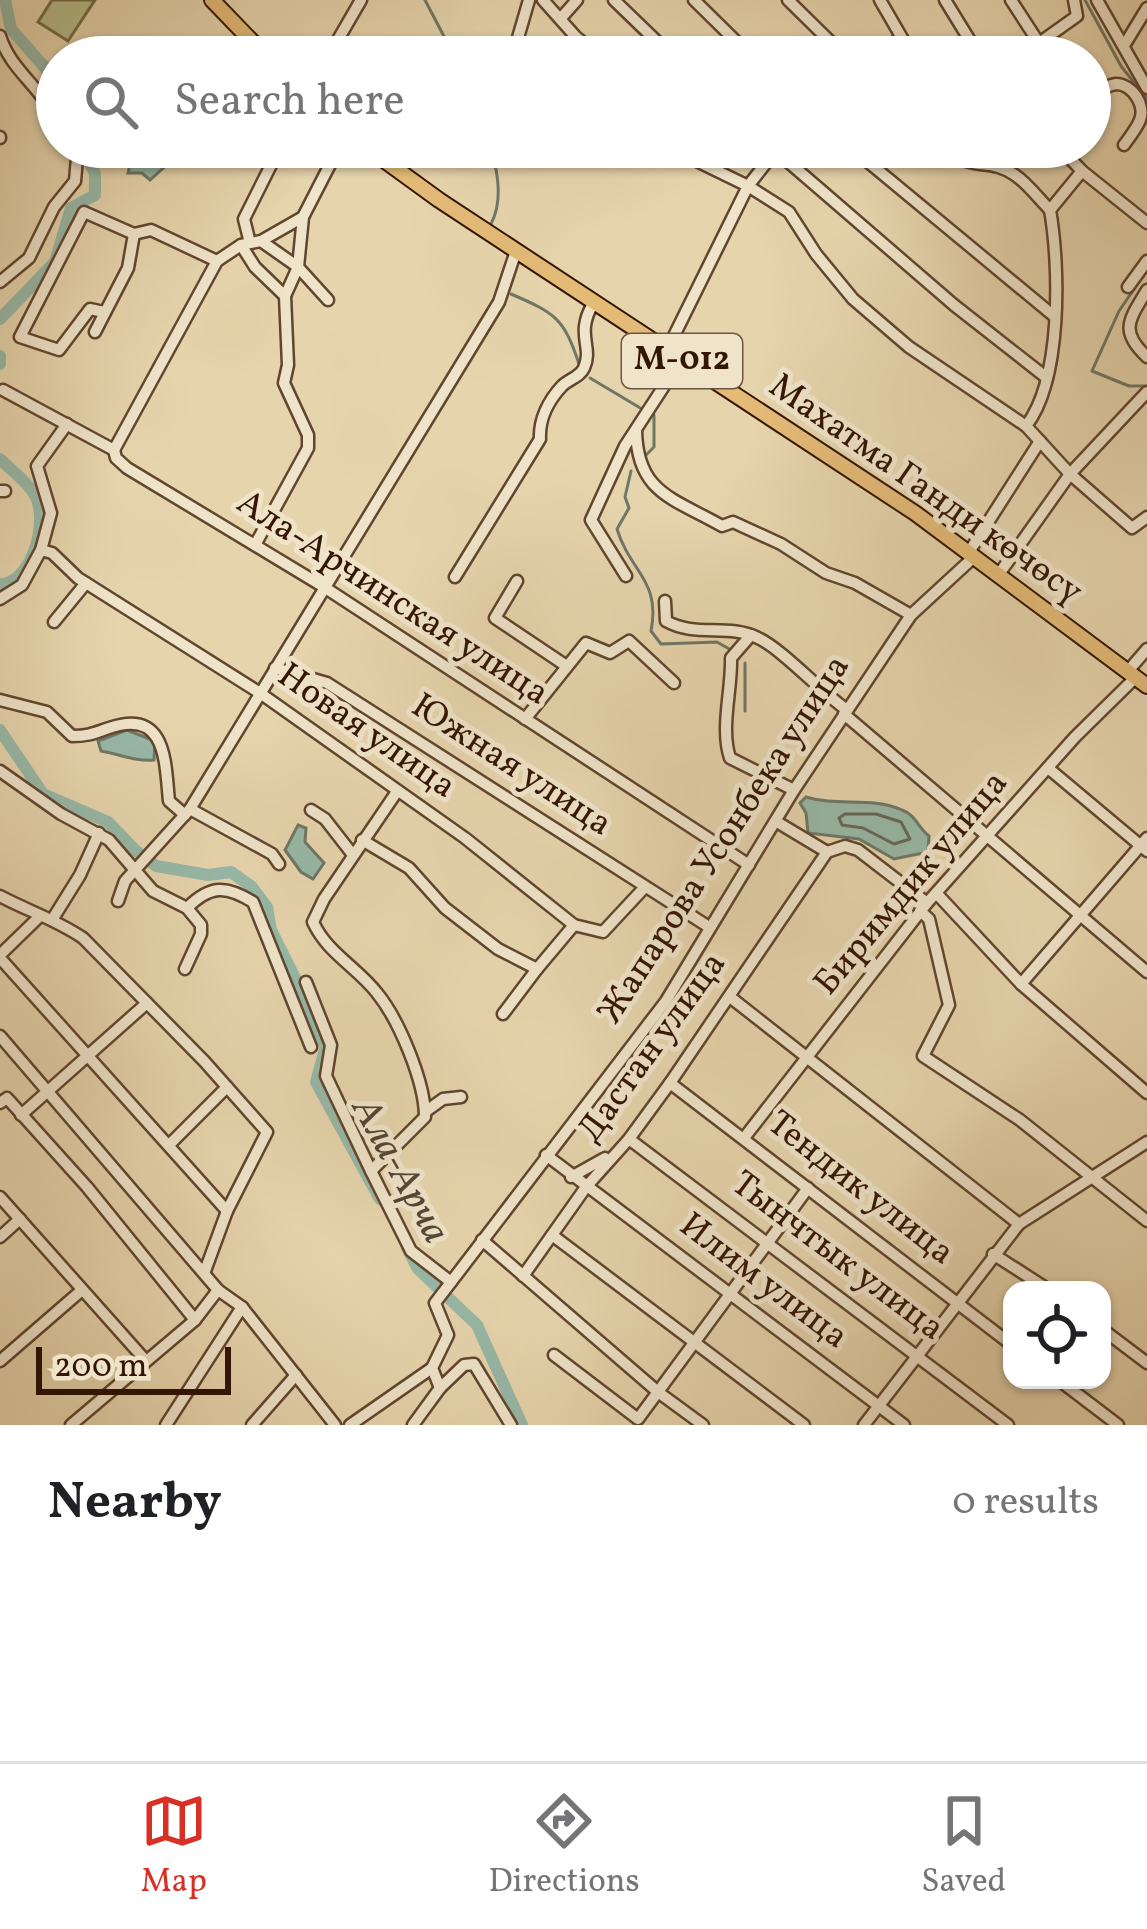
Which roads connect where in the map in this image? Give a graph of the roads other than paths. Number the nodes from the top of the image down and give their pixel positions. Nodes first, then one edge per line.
1 (212, 0) edge
2 (361, 0) edge
3 (529, 0) edge
4 (544, 0) edge
5 (578, 0) edge
6 (614, 0) edge
7 (694, 0) edge
8 (788, 0) edge
9 (880, 0) edge
10 (945, 0) edge
11 (1011, 0) edge
12 (1074, 0) edge
13 (1097, 0) edge
14 (1147, 8) edge
15 (561, 18) junction
16 (0, 36) edge
17 (247, 36) edge
18 (340, 36) edge
19 (515, 36) edge
20 (575, 36) edge
21 (652, 36) edge
22 (731, 36) edge
23 (825, 36) edge
24 (900, 36) edge
25 (967, 36) edge
26 (1034, 36) edge
27 (1050, 36) edge
28 (1125, 44) junction
29 (1111, 84) edge
30 (36, 87) edge
31 (1147, 88) edge
32 (1144, 113) edge
33 (1124, 145) dead end
34 (76, 168) edge
35 (270, 168) edge
36 (328, 168) edge
37 (397, 168) edge
38 (711, 168) edge
39 (761, 168) edge
40 (798, 168) edge
41 (875, 168) edge
42 (996, 168) edge
43 (1079, 168) edge
44 (1082, 171) junction
45 (748, 186) junction
46 (1050, 210) junction
47 (303, 217) junction
48 (1147, 223) edge
49 (134, 234) junction
50 (250, 243) junction
51 (516, 250) junction
52 (1147, 260) edge
53 (217, 261) junction
54 (298, 267) junction
55 (0, 281) edge
56 (1128, 287) dead end
57 (1147, 290) edge
58 (285, 296) junction
59 (328, 299) dead end
60 (594, 302) junction
61 (104, 312) junction
62 (1054, 316) junction
63 (95, 332) dead end
64 (667, 350) junction
65 (1147, 357) edge
66 (681, 360) junction
67 (1047, 378) junction
68 (3, 390) dead end
69 (1147, 392) edge
70 (67, 424) junction
71 (1026, 426) junction
72 (635, 430) junction
73 (1040, 441) junction
74 (114, 450) junction
75 (1070, 474) junction
76 (1147, 517) edge
77 (255, 545) junction
78 (41, 550) junction
79 (972, 554) junction
80 (999, 574) junction
81 (626, 576) dead end
82 (455, 578) dead end
83 (517, 580) dead end
84 (86, 583) junction
85 (324, 587) junction
86 (0, 599) edge
87 (664, 601) dead end
88 (911, 615) junction
89 (54, 622) dead end
90 (751, 635) junction
91 (1147, 649) edge
92 (565, 665) junction
93 (274, 668) junction
94 (1137, 678) edge
95 (674, 683) dead end
96 (260, 693) junction
97 (0, 700) edge
98 (846, 712) junction
99 (525, 719) junction
100 (713, 748) dead end
101 (729, 755) junction
102 (1048, 768) junction
103 (3, 780) edge
104 (794, 790) junction
105 (396, 793) junction
106 (311, 810) dead end
107 (188, 812) junction
108 (776, 822) junction
109 (99, 832) junction
110 (989, 836) junction
111 (362, 840) junction
112 (1145, 845) edge
113 (827, 852) junction
114 (353, 855) junction
115 (279, 864) dead end
116 (749, 865) junction
117 (140, 868) junction
118 (644, 888) junction
119 (0, 896) edge
120 (118, 901) dead end
121 (928, 903) junction
122 (187, 908) junction
123 (1080, 916) junction
124 (45, 918) junction
125 (574, 925) junction
126 (709, 927) junction
127 (0, 956) edge
128 (185, 969) dead end
129 (537, 969) junction
130 (1147, 973) edge
131 (306, 982) dead end
132 (1022, 984) junction
133 (730, 997) junction
134 (147, 1003) junction
135 (502, 1014) dead end
136 (0, 1036) edge
137 (311, 1047) dead end
138 (90, 1056) junction
139 (806, 1059) junction
140 (670, 1083) junction
141 (227, 1087) junction
142 (49, 1092) junction
143 (1147, 1093) edge
144 (460, 1096) dead end
145 (2, 1097) edge
146 (425, 1112) junction
147 (21, 1115) junction
148 (744, 1138) junction
149 (1147, 1142) edge
150 (625, 1143) junction
151 (170, 1144) junction
152 (546, 1155) junction
153 (371, 1171) junction
154 (571, 1177) junction
155 (1093, 1178) junction
156 (586, 1187) junction
157 (808, 1188) junction
158 (0, 1197) edge
159 (227, 1211) junction
160 (20, 1220) junction
161 (1147, 1221) edge
162 (1019, 1224) junction
163 (551, 1235) junction
164 (0, 1237) edge
165 (482, 1240) junction
166 (769, 1243) junction
167 (993, 1253) junction
168 (205, 1271) junction
169 (523, 1276) junction
170 (1035, 1281) edge
171 (451, 1282) junction
172 (82, 1289) junction
173 (218, 1290) junction
174 (730, 1295) junction
175 (957, 1303) junction
176 (242, 1307) junction
177 (195, 1320) junction
178 (1111, 1337) edge
179 (1003, 1338) edge
180 (694, 1343) junction
181 (554, 1355) dead end
182 (917, 1355) junction
183 (0, 1361) edge
184 (146, 1361) junction
185 (1147, 1363) edge
186 (432, 1368) junction
187 (296, 1375) junction
188 (440, 1388) junction
189 (1071, 1389) edge
190 (658, 1392) junction
191 (879, 1406) junction
192 (70, 1425) edge
193 (166, 1425) edge
194 (252, 1425) edge
195 (335, 1425) edge
196 (350, 1425) edge
197 (413, 1425) edge
198 (511, 1425) edge
199 (703, 1425) edge
200 (804, 1425) edge
201 (865, 1425) edge
202 (904, 1425) edge
203 (1008, 1425) edge
204 (1118, 1425) edge

1 - 17 main road
2 - 18 street
3 - 19 street
4 - 15 street
5 - 15 street
6 - 21 street
7 - 22 street
8 - 23 street
9 - 24 street
10 - 25 street
11 - 26 street
12 - 27 street
13 - 28 street
14 - 28 street
15 - 20 street
16 - 30 street
28 - 31 street
29 - 32 street
32 - 33 street
34 - 55 street
35 - 50 street
36 - 47 street
37 - 51 main road, Махатма Ганди көчөсү / М-012
38 - 45 street
39 - 45 street
40 - 67 street
41 - 62 street
42 - 46 street
43 - 44 street
44 - 46 street
44 - 48 street
45 - 64 street
45 - 71 street
46 - 62 street
47 - 50 street
47 - 54 street
49 - 53 street
49 - 61 street
49 - 61 street
50 - 53 street
50 - 54 street
50 - 58 street
51 - 60 main road, Махатма Ганди көчөсү / М-012
51 - 85 street
52 - 56 street
53 - 74 street
54 - 58 street
54 - 59 street
57 - 65 street
58 - 77 street
60 - 64 main road, Махатма Ганди көчөсү / М-012
60 - 82 street
61 - 63 street
62 - 67 street
64 - 66 main road, Махатма Ганди көчөсү / М-012
66 - 72 street
66 - 79 main road, Махатма Ганди көчөсү / М-012
67 - 71 street
68 - 70 street, Ала-Арчинская улица
69 - 75 street
70 - 74 street, Ала-Арчинская улица
70 - 78 street
71 - 73 street
72 - 81 street
72 - 88 street
73 - 75 street
73 - 79 street, Жапарова Усонбека улица
74 - 77 street, Ала-Арчинская улица
75 - 76 street
75 - 80 street
77 - 85 street, Ала-Арчинская улица
78 - 84 street, Новая улица
78 - 86 street
79 - 80 main road, Махатма Ганди көчөсү / М-012
79 - 88 street, Жапарова Усонбека улица
80 - 94 main road, Махатма Ганди көчөсү
83 - 92 street
84 - 89 street
84 - 96 street, Новая улица
85 - 93 street
85 - 99 street, Ала-Арчинская улица
87 - 90 street
88 - 98 street, Жапарова Усонбека улица
90 - 98 street
90 - 101 street
91 - 94 street, Биримдик улица
92 - 95 street
92 - 99 street
93 - 96 street
93 - 118 street, Южная улица
94 - 102 street, Биримдик улица
96 - 105 street, Новая улица
96 - 107 street
97 - 107 street
98 - 104 street, Жапарова Усонбека улица
98 - 110 street
99 - 116 street, Ала-Арчинская улица
100 - 101 street
101 - 104 street
102 - 110 street, Биримдик улица
102 - 112 street
103 - 109 street
104 - 108 street, Жапарова Усонбека улица
105 - 111 street
105 - 125 street, Новая улица
106 - 114 street
107 - 115 street
107 - 117 street
108 - 113 street
108 - 116 street, Жапарова Усонбека улица
109 - 117 street
109 - 124 street
110 - 121 street, Биримдик улица
110 - 123 street
111 - 114 street
111 - 129 street
112 - 123 street
113 - 121 street
113 - 133 street, Дастан улица
114 - 146 street
116 - 126 street, Жапарова Усонбека улица
117 - 120 street
117 - 122 street
118 - 125 street
118 - 126 street, Южная улица
119 - 124 street
121 - 132 street
121 - 139 street, Биримдик улица
121 - 155 street
122 - 128 street
122 - 137 street
123 - 130 street
123 - 132 street
124 - 127 street
124 - 134 street
125 - 129 street
126 - 152 street, Жапарова Усонбека улица
127 - 138 street
129 - 135 street
131 - 153 street
132 - 143 street
133 - 139 street
133 - 140 street, Дастан улица
134 - 138 street
134 - 141 street
136 - 142 street
138 - 142 street
138 - 151 street
139 - 148 street, Биримдик улица
139 - 162 street
140 - 148 street, Тендик улица
140 - 150 street, Дастан улица
141 - 151 street
141 - 159 street
142 - 147 street
142 - 168 street
144 - 146 street
145 - 147 street
146 - 153 street
147 - 177 street
148 - 157 street, Тендик улица
149 - 155 street
150 - 154 street
150 - 156 street, Дастан улица
150 - 166 street, Тынчтык улица
151 - 159 street
152 - 154 street, Илим улица
152 - 165 street, Жапарова Усонбека улица
153 - 171 street
154 - 156 street, Илим улица
155 - 161 street
155 - 162 street
156 - 163 street, Дастан улица
156 - 174 street, Илим улица
157 - 166 street
157 - 175 street, Тендик улица
158 - 160 street
159 - 168 street
160 - 164 street
160 - 172 street
162 - 167 street
163 - 169 street, Дастан улица
163 - 180 street
165 - 169 street
165 - 171 street, Жапарова Усонбека улица
166 - 174 street
166 - 182 street, Тынчтык улица
167 - 170 street
167 - 175 street
168 - 173 street
169 - 190 street
171 - 186 street, Жапарова Усонбека улица
172 - 183 street
172 - 184 street
173 - 176 street
173 - 177 street
174 - 180 street
174 - 191 street, Илим улица
175 - 179 street, Тендик улица
175 - 182 street
176 - 187 street
176 - 193 street
177 - 184 street
178 - 185 street
180 - 190 street
180 - 200 street
181 - 190 street
182 - 191 street
182 - 203 street, Тынчтык улица
184 - 192 street
186 - 188 street
186 - 196 street
187 - 194 street
187 - 195 street
188 - 197 street
188 - 198 street
189 - 204 street
190 - 199 street
191 - 201 street
191 - 202 street, Илим улица

